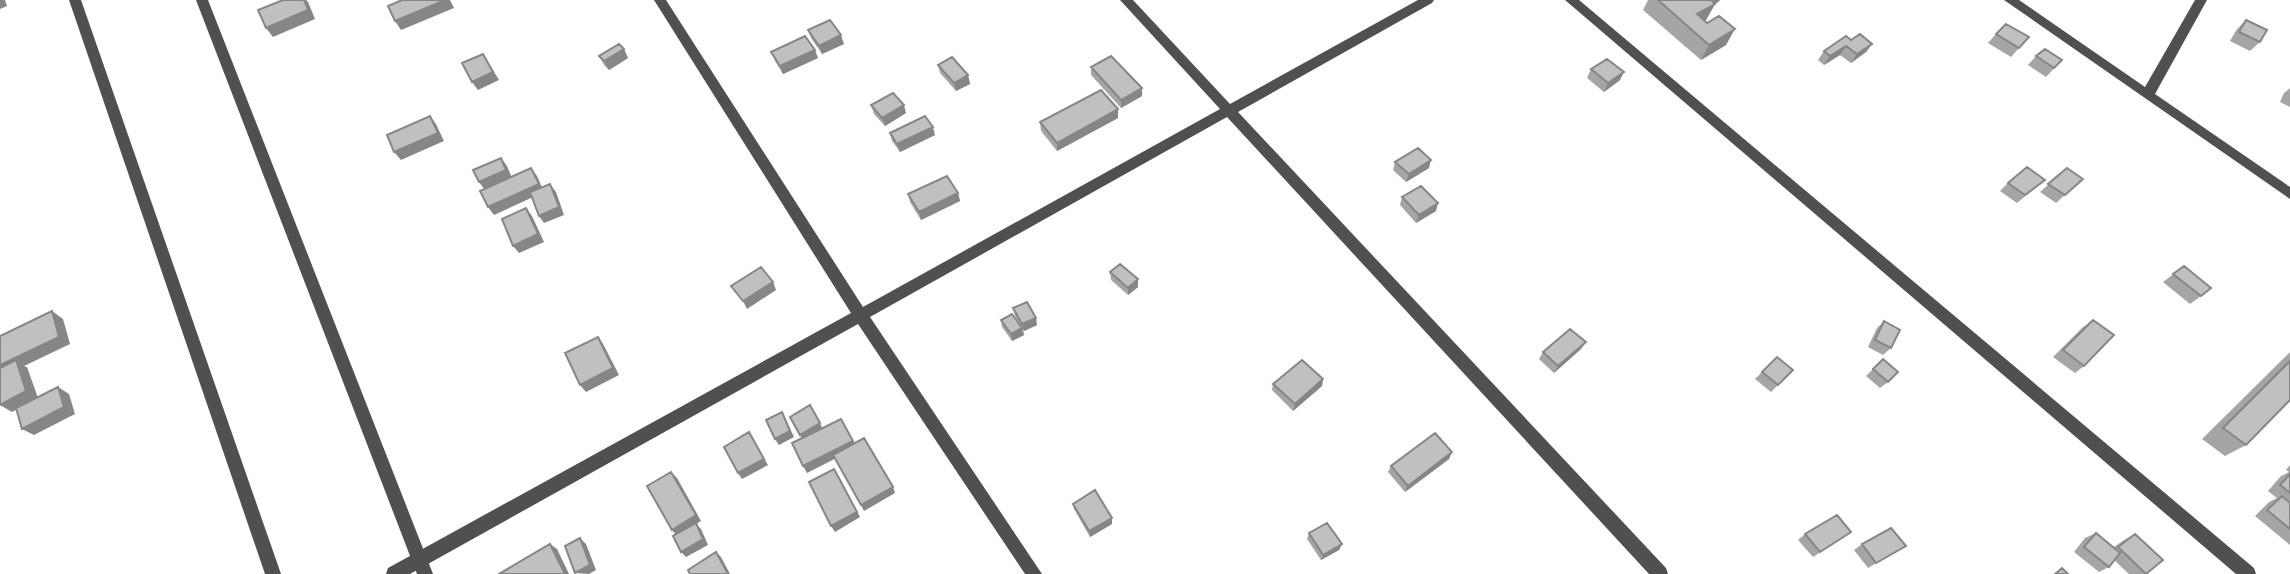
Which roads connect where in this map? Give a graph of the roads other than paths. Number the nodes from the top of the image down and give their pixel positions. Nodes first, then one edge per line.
1 (75, 0) edge
2 (202, 0) edge
3 (660, 0) edge
4 (1126, 0) edge
5 (1428, 0) edge
6 (1571, 0) edge
7 (2010, 0) edge
8 (2201, 0) edge
9 (2148, 94) junction
10 (1230, 111) junction
11 (2290, 194) edge
12 (861, 316) junction
13 (422, 567) edge
14 (273, 574) edge
15 (394, 574) edge
16 (1034, 574) edge
17 (1660, 574) edge
18 (2248, 574) edge

1 - 14 street
2 - 13 street
3 - 12 street
4 - 10 street
5 - 10 street
6 - 18 street
7 - 9 street
8 - 9 street
9 - 11 street
10 - 12 street
10 - 17 street
12 - 13 street
12 - 16 street
13 - 15 street

